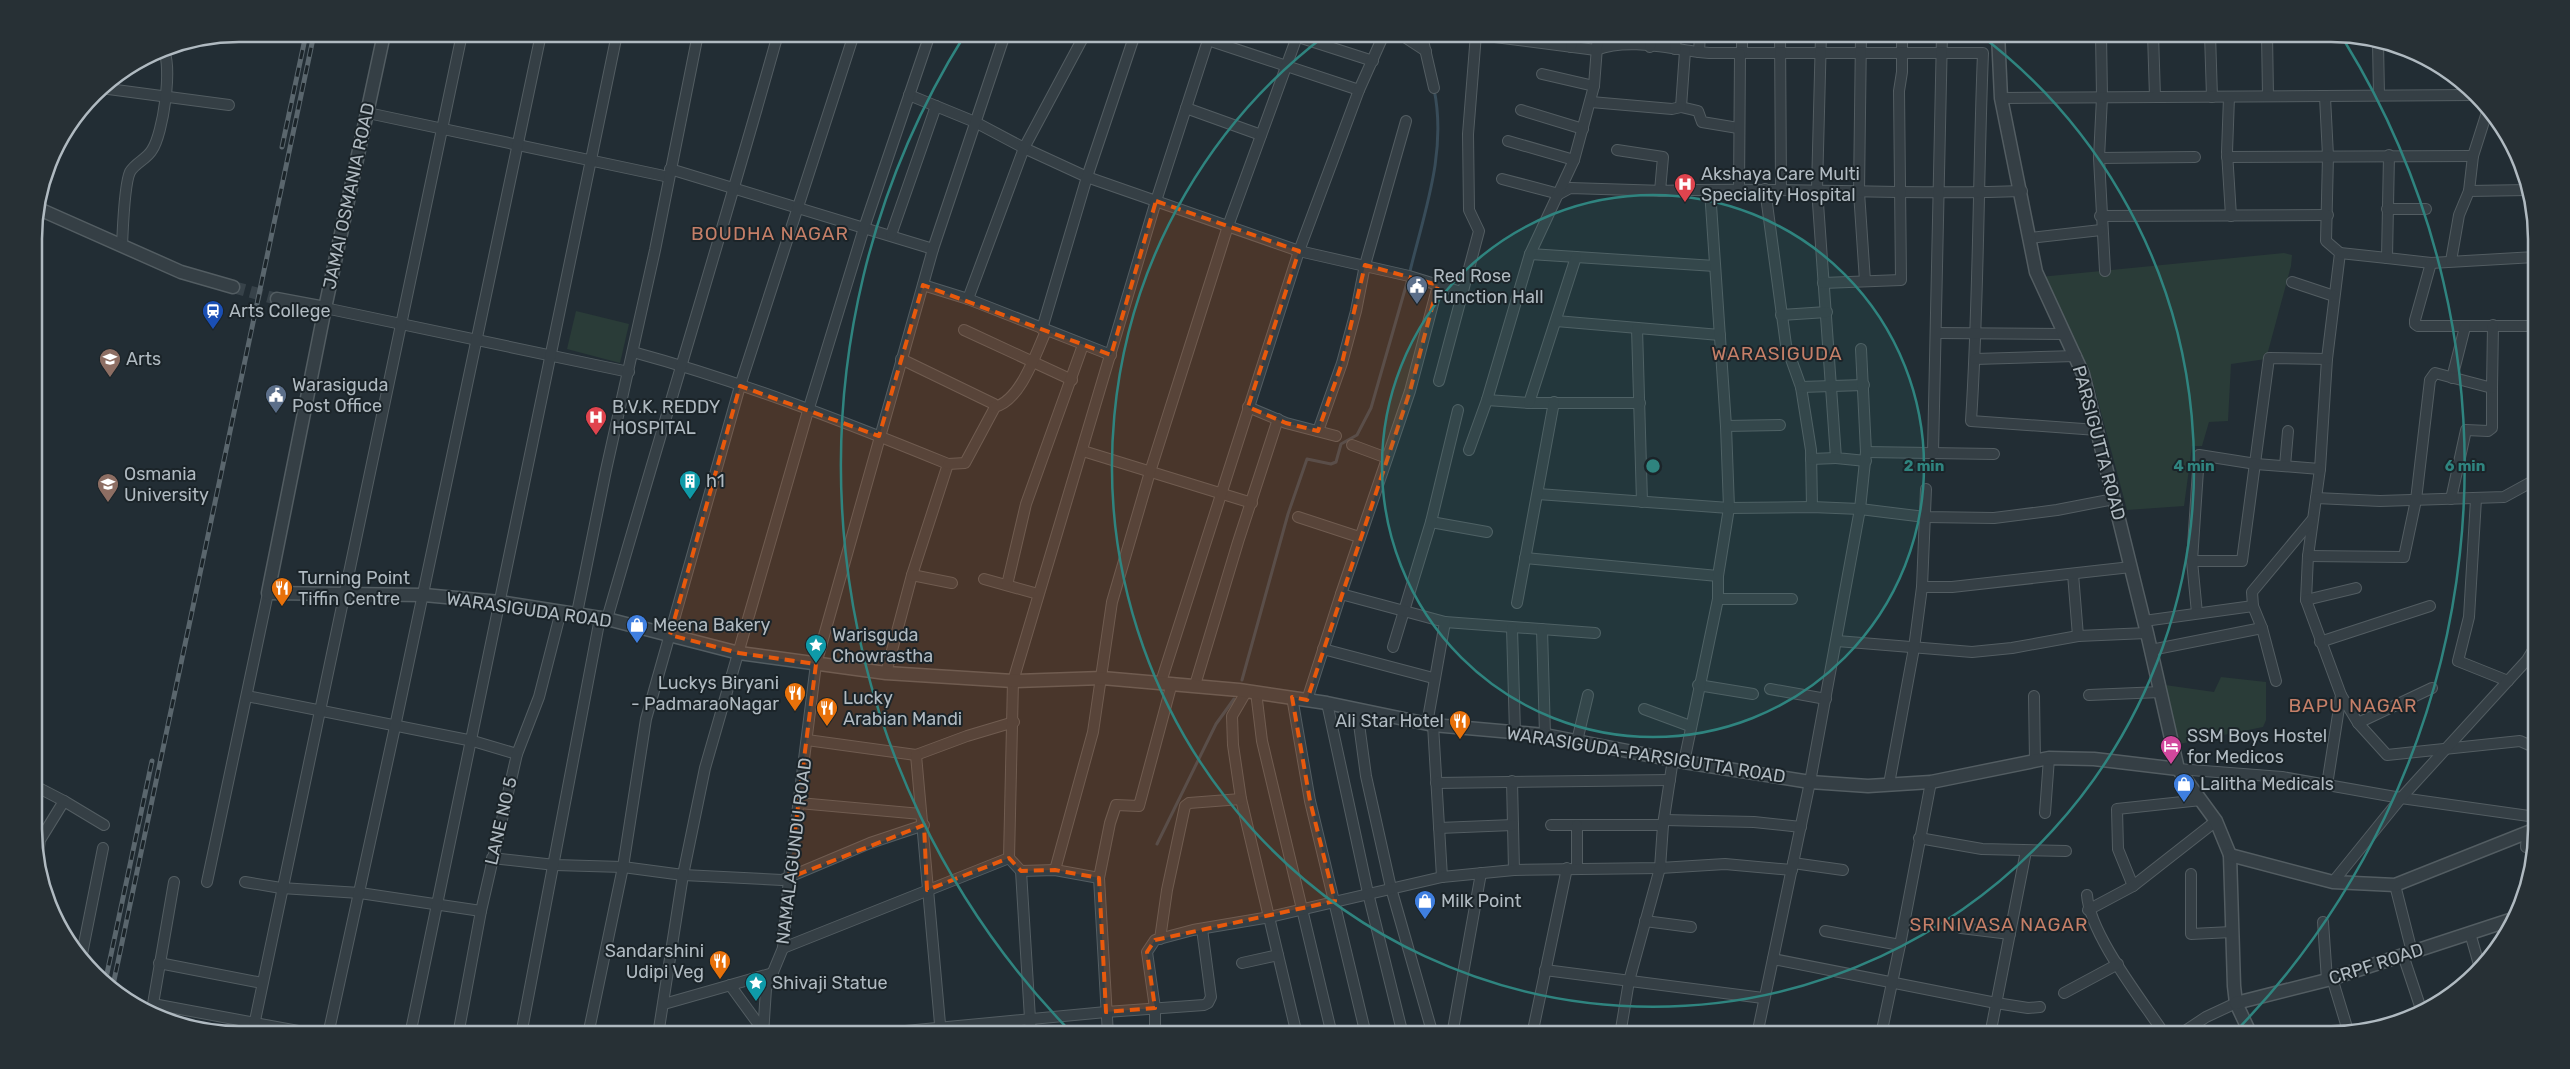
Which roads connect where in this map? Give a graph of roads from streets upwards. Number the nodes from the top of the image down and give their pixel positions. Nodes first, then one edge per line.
1 (382, 42) edge
2 (460, 42) edge
3 (539, 42) edge
4 (615, 42) edge
5 (696, 42) edge
6 (776, 42) edge
7 (851, 42) edge
8 (927, 42) edge
9 (1002, 42) edge
10 (1081, 42) edge
11 (1132, 42) edge
12 (1207, 42) edge
13 (1223, 42) edge
14 (1293, 42) edge
15 (1316, 42) edge
16 (1381, 42) edge
17 (1412, 42) edge
18 (1424, 42) edge
19 (1475, 42) edge
20 (1557, 42) edge
21 (1571, 42) edge
22 (1597, 42) edge
23 (1650, 42) edge
24 (1678, 42) edge
25 (1700, 42) edge
26 (1741, 42) edge
27 (1780, 42) edge
28 (1820, 42) edge
29 (1861, 42) edge
30 (1902, 42) edge
31 (1942, 42) edge
32 (1998, 42) edge
33 (2101, 42) edge
34 (2154, 42) edge
35 (2210, 42) edge
36 (2266, 42) edge
37 (1570, 47) junction
38 (1650, 47) junction
39 (2378, 48) edge
40 (1596, 50) junction
41 (1680, 50) junction
42 (1426, 51) junction
43 (1699, 52) junction
44 (1740, 53) junction
45 (1779, 53) junction
46 (1818, 53) junction
47 (1860, 53) junction
48 (1902, 54) junction
49 (1941, 55) junction
50 (166, 56) edge
51 (1373, 61) junction
52 (1287, 64) junction
53 (1542, 74) dead end
54 (1594, 86) junction
55 (1434, 88) dead end
56 (112, 90) edge
57 (1359, 90) junction
58 (909, 95) junction
59 (2379, 95) junction
60 (2464, 95) edge
61 (2268, 96) junction
62 (2102, 97) junction
63 (2155, 97) junction
64 (2212, 97) junction
65 (2229, 97) junction
66 (2325, 97) junction
67 (165, 98) junction
68 (2001, 98) junction
69 (1590, 102) junction
70 (229, 105) dead end
71 (936, 106) junction
72 (1681, 107) junction
73 (1186, 108) junction
74 (1521, 110) dead end
75 (368, 114) junction
76 (2485, 117) edge
77 (1406, 121) dead end
78 (975, 122) junction
79 (1738, 128) junction
80 (1583, 129) junction
81 (442, 130) junction
82 (1261, 135) junction
83 (1508, 140) dead end
84 (518, 144) junction
85 (1024, 148) junction
86 (1617, 150) dead end
87 (2328, 156) junction
88 (2389, 156) junction
89 (2473, 156) junction
90 (2196, 157) dead end
91 (2227, 157) junction
92 (2099, 158) junction
93 (593, 160) junction
94 (1574, 160) junction
95 (669, 173) junction
96 (1087, 177) junction
97 (1502, 179) dead end
98 (735, 187) junction
99 (1781, 188) junction
100 (1713, 189) junction
101 (1739, 189) junction
102 (1765, 189) junction
103 (1817, 190) junction
104 (2521, 190) edge
105 (1660, 191) junction
106 (2022, 191) junction
107 (2469, 191) junction
108 (1859, 192) junction
109 (1900, 192) junction
110 (1938, 193) junction
111 (1978, 193) junction
112 (1559, 194) junction
113 (1156, 201) junction
114 (797, 207) junction
115 (2387, 209) junction
116 (2426, 209) dead end
117 (44, 211) edge
118 (2328, 215) junction
119 (2100, 216) junction
120 (2231, 216) junction
121 (1228, 226) junction
122 (864, 228) junction
123 (2101, 230) junction
124 (891, 235) junction
125 (2029, 238) junction
126 (122, 245) junction
127 (933, 249) junction
128 (1299, 251) junction
129 (1530, 254) junction
130 (2340, 254) junction
131 (2528, 257) edge
132 (1576, 258) junction
133 (2387, 258) junction
134 (2451, 261) junction
135 (2431, 263) junction
136 (1365, 266) junction
137 (1715, 266) junction
138 (2104, 272) dead end
139 (1865, 281) junction
140 (2292, 282) dead end
141 (1823, 283) junction
142 (923, 285) junction
143 (1438, 285) junction
144 (233, 286) tunnel mouth
145 (1461, 292) junction
146 (2334, 296) junction
147 (277, 299) tunnel mouth
148 (968, 299) junction
149 (325, 308) junction
150 (1827, 312) junction
151 (1781, 315) junction
152 (1556, 322) junction
153 (400, 324) junction
154 (2493, 325) junction
155 (2528, 326) edge
156 (2465, 327) junction
157 (1637, 328) junction
158 (964, 330) dead end
159 (1044, 330) junction
160 (1936, 333) junction
161 (1976, 333) junction
162 (2065, 334) junction
163 (1720, 335) junction
164 (475, 340) junction
165 (1083, 346) junction
166 (1861, 348) dead end
167 (633, 352) junction
168 (1111, 355) junction
169 (549, 356) junction
170 (2076, 356) junction
171 (901, 359) junction
172 (1975, 359) junction
173 (2328, 359) junction
174 (1032, 362) junction
175 (680, 365) junction
176 (629, 372) junction
177 (2452, 378) junction
178 (1072, 380) junction
179 (1438, 381) dead end
180 (1864, 385) junction
181 (740, 386) junction
182 (1831, 386) junction
183 (1800, 387) junction
184 (2492, 388) junction
185 (1487, 400) junction
186 (1554, 402) junction
187 (1640, 402) junction
188 (1529, 403) junction
189 (994, 407) junction
190 (1248, 407) junction
191 (1458, 410) dead end
192 (808, 411) junction
193 (1278, 419) junction
194 (1780, 425) dead end
195 (1726, 426) junction
196 (2097, 430) junction
197 (1318, 431) junction
198 (2288, 432) dead end
199 (879, 436) junction
200 (1336, 436) dead end
201 (1352, 445) dead end
202 (1469, 450) dead end
203 (1083, 451) junction
204 (1933, 453) junction
205 (1994, 454) dead end
206 (1866, 456) junction
207 (1387, 458) junction
208 (1836, 458) junction
209 (1811, 459) junction
210 (948, 464) junction
211 (2256, 464) junction
212 (2285, 466) junction
213 (2320, 469) junction
214 (1150, 472) junction
215 (2528, 484) edge
216 (1926, 489) dead end
217 (1220, 493) junction
218 (1538, 494) junction
219 (2316, 498) junction
220 (2114, 499) junction
221 (2451, 499) junction
222 (2476, 499) junction
223 (2416, 500) junction
224 (1642, 502) junction
225 (1252, 503) junction
226 (1812, 507) junction
227 (1729, 508) junction
228 (1860, 509) junction
229 (1298, 517) dead end
230 (1925, 517) junction
231 (2312, 520) junction
232 (1431, 522) junction
233 (1487, 532) dead end
234 (1360, 537) junction
235 (2308, 556) junction
236 (1525, 558) junction
237 (2192, 561) junction
238 (2131, 567) junction
239 (2073, 574) junction
240 (912, 575) junction
241 (1718, 576) junction
242 (984, 578) dead end
243 (952, 583) dead end
244 (1007, 584) junction
245 (1922, 586) junction
246 (2356, 588) dead end
247 (268, 593) junction
248 (1038, 594) junction
249 (1341, 594) junction
250 (424, 595) junction
251 (343, 596) junction
252 (1718, 599) junction
253 (1792, 599) dead end
254 (2306, 600) junction
255 (500, 602) junction
256 (1517, 603) dead end
257 (2253, 606) junction
258 (2430, 606) dead end
259 (561, 611) junction
260 (1405, 611) junction
261 (578, 613) junction
262 (2197, 613) junction
263 (604, 618) junction
264 (2144, 621) junction
265 (1445, 622) junction
266 (1512, 628) junction
267 (2262, 628) junction
268 (1542, 630) junction
269 (1595, 633) dead end
270 (2147, 634) junction
271 (670, 636) junction
272 (2078, 636) junction
273 (1837, 641) junction
274 (2320, 642) junction
275 (1393, 647) dead end
276 (1914, 648) junction
277 (1323, 649) junction
278 (2151, 650) junction
279 (739, 653) junction
280 (816, 664) junction
281 (2528, 665) edge
282 (886, 673) junction
283 (1102, 678) junction
284 (1434, 678) junction
285 (2508, 680) junction
286 (1013, 681) junction
287 (2276, 681) dead end
288 (1167, 682) junction
289 (1195, 685) junction
290 (1698, 685) junction
291 (2432, 688) dead end
292 (1770, 689) dead end
293 (1251, 692) junction
294 (2161, 692) junction
295 (1753, 694) dead end
296 (1588, 695) dead end
297 (2089, 695) dead end
298 (2341, 695) junction
299 (247, 696) junction
300 (2034, 696) dead end
301 (1292, 697) junction
302 (1826, 699) junction
303 (1307, 700) junction
304 (1327, 703) junction
305 (1357, 709) junction
306 (1644, 710) dead end
307 (320, 711) junction
308 (1693, 721) junction
309 (1014, 722) junction
310 (2358, 723) junction
311 (1430, 724) junction
312 (396, 727) junction
313 (1515, 733) junction
314 (1545, 735) junction
315 (807, 740) junction
316 (473, 741) junction
317 (1577, 741) junction
318 (2528, 744) edge
319 (2446, 750) junction
320 (517, 754) junction
321 (916, 755) junction
322 (2049, 758) junction
323 (1679, 760) junction
324 (2035, 761) junction
325 (2178, 769) junction
326 (1670, 780) junction
327 (1512, 781) junction
328 (1810, 782) junction
329 (1931, 782) junction
330 (1436, 783) junction
331 (1889, 784) junction
332 (2327, 785) junction
333 (42, 790) edge
334 (2401, 798) junction
335 (1241, 799) junction
336 (2201, 800) junction
337 (64, 801) junction
338 (799, 803) junction
339 (2045, 812) dead end
340 (921, 814) junction
341 (2528, 815) edge
342 (2216, 821) junction
343 (1664, 822) junction
344 (104, 825) dead end
345 (924, 825) junction
346 (1513, 825) junction
347 (1576, 825) junction
348 (1551, 826) dead end
349 (1801, 827) junction
350 (1439, 828) junction
351 (42, 833) edge
352 (2528, 833) edge
353 (1919, 838) junction
354 (103, 848) dead end
355 (2066, 851) dead end
356 (2026, 852) junction
357 (2230, 855) junction
358 (492, 858) junction
359 (1009, 858) junction
360 (555, 865) junction
361 (1792, 866) junction
362 (623, 867) junction
363 (1572, 868) junction
364 (1660, 868) junction
365 (1055, 870) junction
366 (1514, 870) junction
367 (1843, 870) dead end
368 (1021, 871) junction
369 (1481, 873) junction
370 (2191, 874) dead end
371 (683, 875) junction
372 (1442, 877) junction
373 (789, 878) junction
374 (1099, 878) junction
375 (174, 882) dead end
376 (207, 882) dead end
377 (245, 882) dead end
378 (2333, 882) junction
379 (2395, 885) junction
380 (2133, 886) junction
381 (281, 888) junction
382 (1392, 888) junction
383 (927, 890) junction
384 (360, 892) junction
385 (1368, 893) junction
386 (2087, 895) dead end
387 (1335, 901) junction
388 (439, 905) junction
389 (1302, 908) junction
390 (2088, 910) junction
391 (481, 911) junction
392 (1270, 917) junction
393 (1645, 921) junction
394 (2323, 922) dead end
395 (2504, 922) edge
396 (1691, 927) dead end
397 (1961, 928) dead end
398 (1202, 929) junction
399 (1825, 931) dead end
400 (2232, 932) junction
401 (2470, 933) junction
402 (2010, 934) junction
403 (1160, 939) junction
404 (1900, 945) junction
405 (783, 948) junction
406 (82, 949) edge
407 (2408, 954) junction
408 (1278, 955) junction
409 (1773, 959) junction
410 (2478, 960) edge
411 (160, 963) junction
412 (1242, 963) dead end
413 (2118, 964) junction
414 (1545, 970) junction
415 (773, 973) junction
416 (2330, 979) junction
417 (1629, 981) junction
418 (1892, 981) junction
419 (262, 983) junction
420 (730, 985) junction
421 (2064, 993) dead end
422 (1763, 998) junction
423 (1996, 1003) junction
424 (2236, 1003) junction
425 (664, 1004) junction
426 (2420, 1005) edge
427 (152, 1006) edge
428 (2040, 1007) dead end
429 (1155, 1008) junction
430 (160, 1010) edge
431 (1106, 1012) junction
432 (1030, 1019) junction
433 (254, 1023) junction
434 (254, 1026) edge
435 (270, 1026) edge
436 (330, 1026) edge
437 (412, 1026) edge
438 (460, 1026) edge
439 (523, 1026) edge
440 (590, 1026) edge
441 (660, 1026) edge
442 (758, 1026) edge
443 (763, 1026) edge
444 (941, 1026) edge
445 (978, 1026) edge
446 (1030, 1026) edge
447 (1107, 1026) edge
448 (1155, 1026) edge
449 (1295, 1026) edge
450 (1330, 1026) edge
451 (1364, 1026) edge
452 (1401, 1026) edge
453 (1430, 1026) edge
454 (1454, 1026) edge
455 (1534, 1026) edge
456 (1622, 1026) edge
457 (1758, 1026) edge
458 (1883, 1026) edge
459 (1992, 1026) edge
460 (2159, 1026) edge
461 (2192, 1026) edge
462 (2247, 1026) edge
463 (2346, 1026) edge

1 - 75 street, JAMAI OSMANIA ROAD
2 - 81 street
3 - 84 street
4 - 93 street
5 - 95 street
6 - 98 street
7 - 114 street
8 - 58 street
9 - 78 street, NAMALAGUNDU ROAD
10 - 85 street
11 - 96 street
12 - 73 street
13 - 52 street
14 - 52 street
15 - 51 street
16 - 51 street
17 - 42 street
18 - 42 street
19 - 145 street
20 - 37 street
21 - 37 street
22 - 40 street
23 - 38 street
24 - 41 street
25 - 43 street
26 - 44 street
27 - 45 street
28 - 46 street
29 - 47 street
30 - 48 street
31 - 49 street
32 - 68 street, PARSIGUTTA ROAD
33 - 62 street
34 - 63 street
35 - 64 street
36 - 61 street
37 - 40 street
38 - 40 street
38 - 41 street
39 - 59 street
40 - 54 street
41 - 43 street
41 - 72 street
42 - 55 street
43 - 44 street
44 - 45 street
44 - 79 street
45 - 46 street
45 - 99 street
46 - 47 street
46 - 103 street
47 - 48 street
47 - 108 street
48 - 49 street
48 - 109 street
49 - 110 street
49 - 111 street
50 - 67 street
51 - 57 street
52 - 57 street
52 - 82 street
53 - 54 street
54 - 69 street
56 - 67 street
57 - 128 street
58 - 71 street
58 - 122 street
59 - 60 street
59 - 66 street
61 - 65 street
61 - 66 street
62 - 63 street
62 - 68 street
62 - 92 street
63 - 64 street
64 - 65 street
65 - 91 street
66 - 87 street
67 - 70 street
67 - 126 street
68 - 106 street, PARSIGUTTA ROAD
69 - 72 street
69 - 80 street
71 - 78 street
71 - 124 street
72 - 79 street
73 - 82 street
73 - 113 street
74 - 80 street
75 - 81 street
75 - 149 street, JAMAI OSMANIA ROAD
76 - 89 street
77 - 136 street
78 - 85 street
78 - 127 street, NAMALAGUNDU ROAD
79 - 101 street
80 - 94 street
81 - 84 street
81 - 153 street
82 - 121 street
83 - 94 street
84 - 93 street
84 - 164 street
85 - 96 street
85 - 148 street
86 - 105 street
87 - 88 street
87 - 91 street
87 - 118 street
88 - 89 street
88 - 115 street
89 - 107 street
90 - 92 street
91 - 120 street
92 - 119 street
93 - 95 street
93 - 169 street
94 - 112 street
95 - 98 street
95 - 167 street
96 - 113 street
96 - 159 street
97 - 112 street
98 - 114 street
98 - 175 street
99 - 102 street
99 - 103 street
100 - 101 street
100 - 105 street
100 - 137 street
101 - 102 street
102 - 151 street
103 - 108 street
103 - 141 street
104 - 107 street
105 - 112 street
106 - 111 street
106 - 125 street, PARSIGUTTA ROAD
107 - 134 street
108 - 109 street
108 - 139 street
109 - 110 street
109 - 139 street
110 - 111 street
110 - 160 street
111 - 161 street
112 - 129 street
113 - 121 street
113 - 168 street
114 - 122 street
114 - 181 street
115 - 116 street
115 - 133 street
117 - 126 street
118 - 120 street
118 - 130 street
119 - 120 street
119 - 123 street
121 - 128 street
121 - 214 street
122 - 124 street
122 - 192 street
123 - 125 street
123 - 138 street
124 - 127 street
125 - 162 street, PARSIGUTTA ROAD
126 - 144 street
127 - 142 street, NAMALAGUNDU ROAD
128 - 136 street
128 - 190 street
129 - 132 street
129 - 185 street
130 - 133 street
130 - 146 street
131 - 134 street
132 - 137 street
132 - 152 street
133 - 135 street
134 - 135 street
135 - 156 street
136 - 143 street
136 - 197 street
137 - 163 street
139 - 141 street
140 - 146 street
141 - 150 street
142 - 148 street
142 - 171 street, NAMALAGUNDU ROAD
143 - 145 street
143 - 207 street
145 - 179 street
146 - 173 street
147 - 149 street
148 - 159 street
149 - 153 street
149 - 247 street, JAMAI OSMANIA ROAD
150 - 151 street
150 - 182 street
151 - 183 street
152 - 157 street
152 - 188 street
153 - 164 street
153 - 251 street
154 - 155 street
154 - 156 street
154 - 184 street
156 - 177 street
157 - 163 street
157 - 187 street
158 - 174 street
159 - 165 street
159 - 174 street
160 - 161 street
160 - 204 street
161 - 162 street
161 - 172 street
162 - 170 street, PARSIGUTTA ROAD
163 - 195 street
164 - 169 street
164 - 250 street
165 - 168 street
165 - 178 street
166 - 180 street
167 - 175 street
167 - 176 street
168 - 203 street
169 - 176 street
169 - 255 street
170 - 172 street
170 - 196 street, PARSIGUTTA ROAD
171 - 189 street
171 - 199 street, NAMALAGUNDU ROAD
172 - 196 street
173 - 211 street
173 - 213 street
174 - 178 street
174 - 189 street
175 - 181 street
175 - 263 street
176 - 261 street
177 - 184 street
177 - 223 street
178 - 244 street
180 - 182 street
180 - 206 street
181 - 192 street
181 - 271 street
182 - 183 street
182 - 208 street
183 - 209 street
184 - 221 street
185 - 188 street
185 - 202 street
186 - 187 street
186 - 188 street
186 - 218 street
187 - 224 street
189 - 210 street
190 - 193 street
190 - 217 street
191 - 232 street
192 - 199 street
192 - 279 street
193 - 197 street
193 - 225 street
194 - 195 street
195 - 227 street
196 - 220 street, PARSIGUTTA ROAD
197 - 200 street
198 - 212 street
199 - 210 street
199 - 280 street, NAMALAGUNDU ROAD
201 - 207 street
203 - 214 street
203 - 248 street
204 - 205 street
204 - 206 street
206 - 208 street
206 - 228 street
207 - 234 street
208 - 209 street
209 - 226 street
210 - 240 street
211 - 212 street
211 - 237 street
211 - 237 street
212 - 213 street
213 - 219 street
214 - 217 street
214 - 283 street
215 - 222 street
216 - 230 street
217 - 225 street
217 - 288 street
218 - 224 street
218 - 236 street
219 - 223 street
219 - 231 street
220 - 230 street
220 - 238 street, PARSIGUTTA ROAD
221 - 222 street
221 - 223 street
222 - 285 street
223 - 235 street
224 - 227 street
225 - 289 street
226 - 227 street
226 - 228 street
227 - 241 street
228 - 230 street
228 - 273 street
229 - 234 street
230 - 245 street
231 - 235 street
231 - 257 street
232 - 233 street
232 - 260 street
234 - 249 street
235 - 254 street
236 - 241 street
236 - 256 street
237 - 262 street
238 - 239 street
238 - 264 street, PARSIGUTTA ROAD
239 - 245 street
239 - 272 street
240 - 243 street
240 - 282 street
241 - 252 street
242 - 244 street
244 - 248 street
245 - 276 street
246 - 254 street
247 - 251 street, WARASIGUDA ROAD
247 - 299 street
248 - 286 street
249 - 260 street
249 - 277 street
250 - 251 street, WARASIGUDA ROAD
250 - 255 street, WARASIGUDA ROAD
250 - 312 street
251 - 307 street
252 - 253 street
252 - 290 street
254 - 274 street
255 - 259 street, WARASIGUDA ROAD
255 - 316 street
257 - 262 street
257 - 267 street
258 - 274 street
259 - 261 street, WARASIGUDA ROAD
259 - 320 street, LANE NO 5
260 - 265 street
260 - 275 street
261 - 263 street, WARASIGUDA ROAD
262 - 264 street
263 - 271 street, WARASIGUDA ROAD
263 - 360 street
264 - 270 street, PARSIGUTTA ROAD
265 - 266 street
265 - 284 street
266 - 268 street
266 - 313 street
267 - 278 street
267 - 287 street
268 - 269 street
268 - 314 street
270 - 272 street
270 - 278 street, PARSIGUTTA ROAD
271 - 279 street, WARASIGUDA ROAD
271 - 362 street
272 - 276 street
273 - 276 street
273 - 302 street
274 - 298 street
276 - 331 street
277 - 284 street
277 - 303 street
278 - 294 street, PARSIGUTTA ROAD
279 - 280 street, WARASIGUDA ROAD
279 - 371 street
280 - 282 street, WARASIGUDA-PARSIGUTTA ROAD
280 - 315 street, NAMALAGUNDU ROAD
281 - 285 street
282 - 286 street, WARASIGUDA-PARSIGUTTA ROAD
283 - 286 street, WARASIGUDA-PARSIGUTTA ROAD
283 - 288 street, WARASIGUDA-PARSIGUTTA ROAD
283 - 365 street
284 - 311 street
285 - 319 street
286 - 309 street
288 - 289 street, WARASIGUDA-PARSIGUTTA ROAD
288 - 374 street
289 - 293 street, WARASIGUDA-PARSIGUTTA ROAD
290 - 295 street
290 - 308 street
291 - 310 street
292 - 302 street
293 - 301 street, WARASIGUDA-PARSIGUTTA ROAD
293 - 335 street
293 - 389 street
294 - 297 street
294 - 325 street, PARSIGUTTA ROAD
296 - 317 street
298 - 310 street
298 - 332 street
299 - 307 street
299 - 376 street
300 - 324 street
301 - 303 street, WARASIGUDA-PARSIGUTTA ROAD
301 - 387 street
302 - 328 street
303 - 304 street, WARASIGUDA-PARSIGUTTA ROAD
304 - 305 street, WARASIGUDA-PARSIGUTTA ROAD
304 - 385 street
305 - 311 street, WARASIGUDA-PARSIGUTTA ROAD
305 - 382 street
306 - 308 street
307 - 312 street
307 - 381 street
308 - 323 street
309 - 321 street
309 - 359 street
310 - 319 street
311 - 313 street, WARASIGUDA-PARSIGUTTA ROAD
311 - 330 street
312 - 316 street
312 - 384 street
313 - 314 street, WARASIGUDA-PARSIGUTTA ROAD
314 - 317 street, WARASIGUDA-PARSIGUTTA ROAD
315 - 321 street
315 - 338 street, NAMALAGUNDU ROAD
316 - 320 street
316 - 388 street
317 - 323 street, WARASIGUDA-PARSIGUTTA ROAD
318 - 319 street
319 - 334 street
320 - 358 street, LANE NO 5
321 - 340 street
322 - 324 street, WARASIGUDA-PARSIGUTTA ROAD
322 - 325 street, WARASIGUDA-PARSIGUTTA ROAD
322 - 339 street
323 - 326 street
323 - 328 street, WARASIGUDA-PARSIGUTTA ROAD
324 - 329 street, WARASIGUDA-PARSIGUTTA ROAD
325 - 332 street
325 - 336 street
326 - 327 street
326 - 343 street
327 - 330 street
327 - 346 street
328 - 331 street, WARASIGUDA-PARSIGUTTA ROAD
328 - 349 street
329 - 331 street, WARASIGUDA-PARSIGUTTA ROAD
329 - 353 street
330 - 350 street
332 - 334 street
333 - 337 street
334 - 341 street
334 - 378 street
335 - 392 street
335 - 403 street
336 - 342 street
336 - 380 street
337 - 344 street
337 - 351 street
338 - 340 street
338 - 373 street, NAMALAGUNDU ROAD
340 - 345 street
342 - 357 street
342 - 380 street
343 - 347 street
343 - 349 street
343 - 364 street
345 - 373 street
345 - 383 street
346 - 350 street
346 - 366 street
347 - 348 street
347 - 363 street
349 - 361 street
350 - 372 street
352 - 379 street
353 - 356 street
353 - 404 street
354 - 406 street
355 - 356 street
356 - 402 street
357 - 378 street
357 - 400 street
358 - 360 street
358 - 391 street, LANE NO 5
359 - 368 street
359 - 383 street
360 - 362 street
360 - 439 street
361 - 364 street
361 - 367 street
361 - 409 street
362 - 371 street
362 - 440 street
363 - 364 street
363 - 366 street
363 - 414 street
364 - 393 street
365 - 368 street
365 - 374 street
366 - 369 street
368 - 432 street
369 - 372 street
369 - 454 street
370 - 400 street
371 - 373 street
371 - 425 street
372 - 382 street
373 - 405 street, NAMALAGUNDU ROAD
374 - 431 street
375 - 411 street
377 - 381 street
378 - 379 street
379 - 407 street
380 - 390 street
381 - 384 street
381 - 419 street
382 - 385 street
382 - 453 street
383 - 405 street
383 - 444 street
384 - 388 street
384 - 436 street
385 - 387 street
385 - 452 street
386 - 390 street
387 - 389 street
387 - 451 street
388 - 391 street
388 - 437 street
389 - 392 street
389 - 450 street
390 - 413 street
391 - 438 street, LANE NO 5
392 - 398 street
392 - 408 street
393 - 396 street
393 - 417 street
394 - 416 street
395 - 401 street, CRPF ROAD
397 - 402 street
398 - 403 street
398 - 429 street
399 - 404 street
400 - 424 street
401 - 407 street, CRPF ROAD
401 - 410 street
402 - 423 street
403 - 429 street
404 - 418 street
405 - 415 street, NAMALAGUNDU ROAD
407 - 416 street, CRPF ROAD
407 - 426 street
408 - 412 street
408 - 449 street
409 - 418 street
409 - 422 street
411 - 419 street
411 - 427 street
413 - 421 street
413 - 460 street
414 - 417 street
414 - 455 street
415 - 420 street
415 - 443 street, NAMALAGUNDU ROAD
416 - 424 street, CRPF ROAD
416 - 463 street
417 - 422 street
417 - 456 street
418 - 423 street
418 - 458 street
419 - 433 street
420 - 425 street
420 - 442 street
422 - 457 street
423 - 428 street
423 - 459 street
424 - 461 street
424 - 462 street
425 - 441 street
429 - 431 street
429 - 448 street
430 - 433 street
431 - 432 street
431 - 447 street
432 - 445 street
432 - 446 street
433 - 434 street
433 - 435 street

